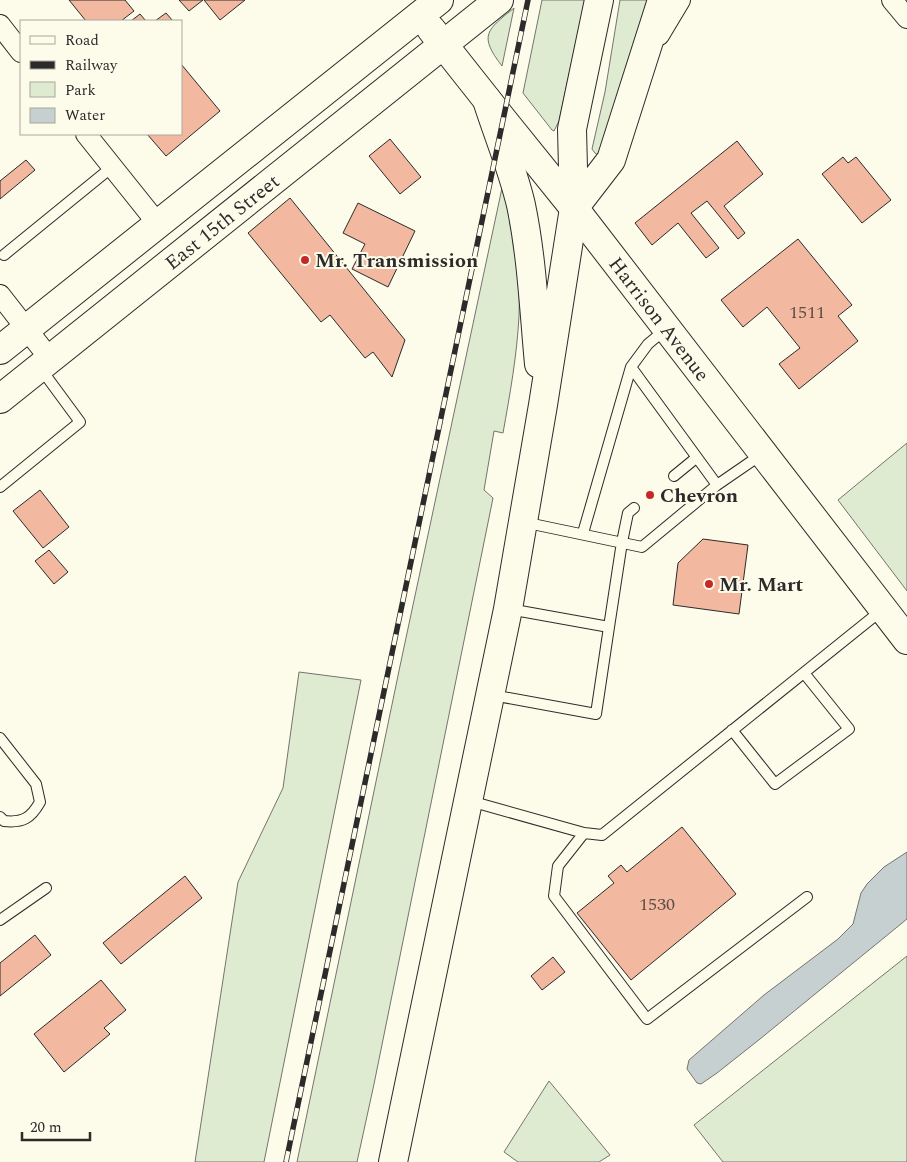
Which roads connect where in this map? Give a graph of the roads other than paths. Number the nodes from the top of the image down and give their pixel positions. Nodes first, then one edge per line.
1 (500, 0) edge
2 (599, 0) edge
3 (662, 0) edge
4 (680, 0) edge
5 (892, 0) edge
6 (422, 5) edge
7 (907, 18) edge
8 (0, 25) edge
9 (443, 44) junction
10 (20, 51) edge
11 (641, 64) junction
12 (487, 100) junction
13 (87, 135) edge
14 (112, 167) junction
15 (574, 208) junction
16 (158, 224) junction
17 (181, 254) junction
18 (4, 255) dead end
19 (0, 295) edge
20 (27, 328) junction
21 (667, 328) junction
22 (0, 350) edge
23 (45, 363) junction
24 (631, 367) junction
25 (0, 399) edge
26 (544, 405) junction
27 (763, 454) junction
28 (696, 458) junction
29 (674, 476) dead end
30 (717, 486) junction
31 (0, 487) edge
32 (634, 508) dead end
33 (523, 522) junction
34 (583, 534) junction
35 (622, 542) junction
36 (508, 609) junction
37 (883, 609) junction
38 (609, 627) junction
39 (907, 640) edge
40 (804, 673) junction
41 (491, 695) junction
42 (732, 730) junction
43 (0, 738) edge
44 (469, 801) junction
45 (0, 817) edge
46 (584, 833) junction
47 (46, 888) dead end
48 (807, 896) dead end
49 (0, 920) edge
50 (393, 1162) edge

1 - 9 main road, East 15th Street
2 - 15 main road
3 - 11 main road
4 - 11 street
5 - 7 street
6 - 9 main road, Harrison Avenue
6 - 16 main road, East 15th Street
8 - 10 street
9 - 12 main road, Harrison Avenue
9 - 17 main road, East 15th Street
11 - 15 main road
12 - 15 main road, Harrison Avenue
12 - 26 main road
13 - 14 street
14 - 16 street
14 - 18 lane
15 - 21 main road, Harrison Avenue
15 - 26 main road
16 - 17 main road
16 - 20 main road, East 15th Street
17 - 23 main road, East 15th Street
19 - 20 street
20 - 22 main road, East 15th Street
20 - 23 street
21 - 24 lane
21 - 27 main road, Harrison Avenue
23 - 25 main road, East 15th Street
23 - 31 lane
24 - 28 lane
24 - 34 lane
26 - 33 main road
27 - 30 lane
27 - 37 main road, Harrison Avenue
28 - 29 lane
28 - 30 lane
30 - 35 lane
32 - 35 lane
33 - 34 lane
33 - 36 main road
34 - 35 lane
35 - 38 lane
36 - 38 lane
36 - 41 main road
37 - 39 main road, Harrison Avenue
37 - 40 lane
38 - 41 lane
40 - 42 lane
40 - 42 lane
41 - 44 main road
42 - 46 lane
43 - 45 lane
44 - 46 lane
44 - 50 main road
46 - 48 lane
47 - 49 lane

